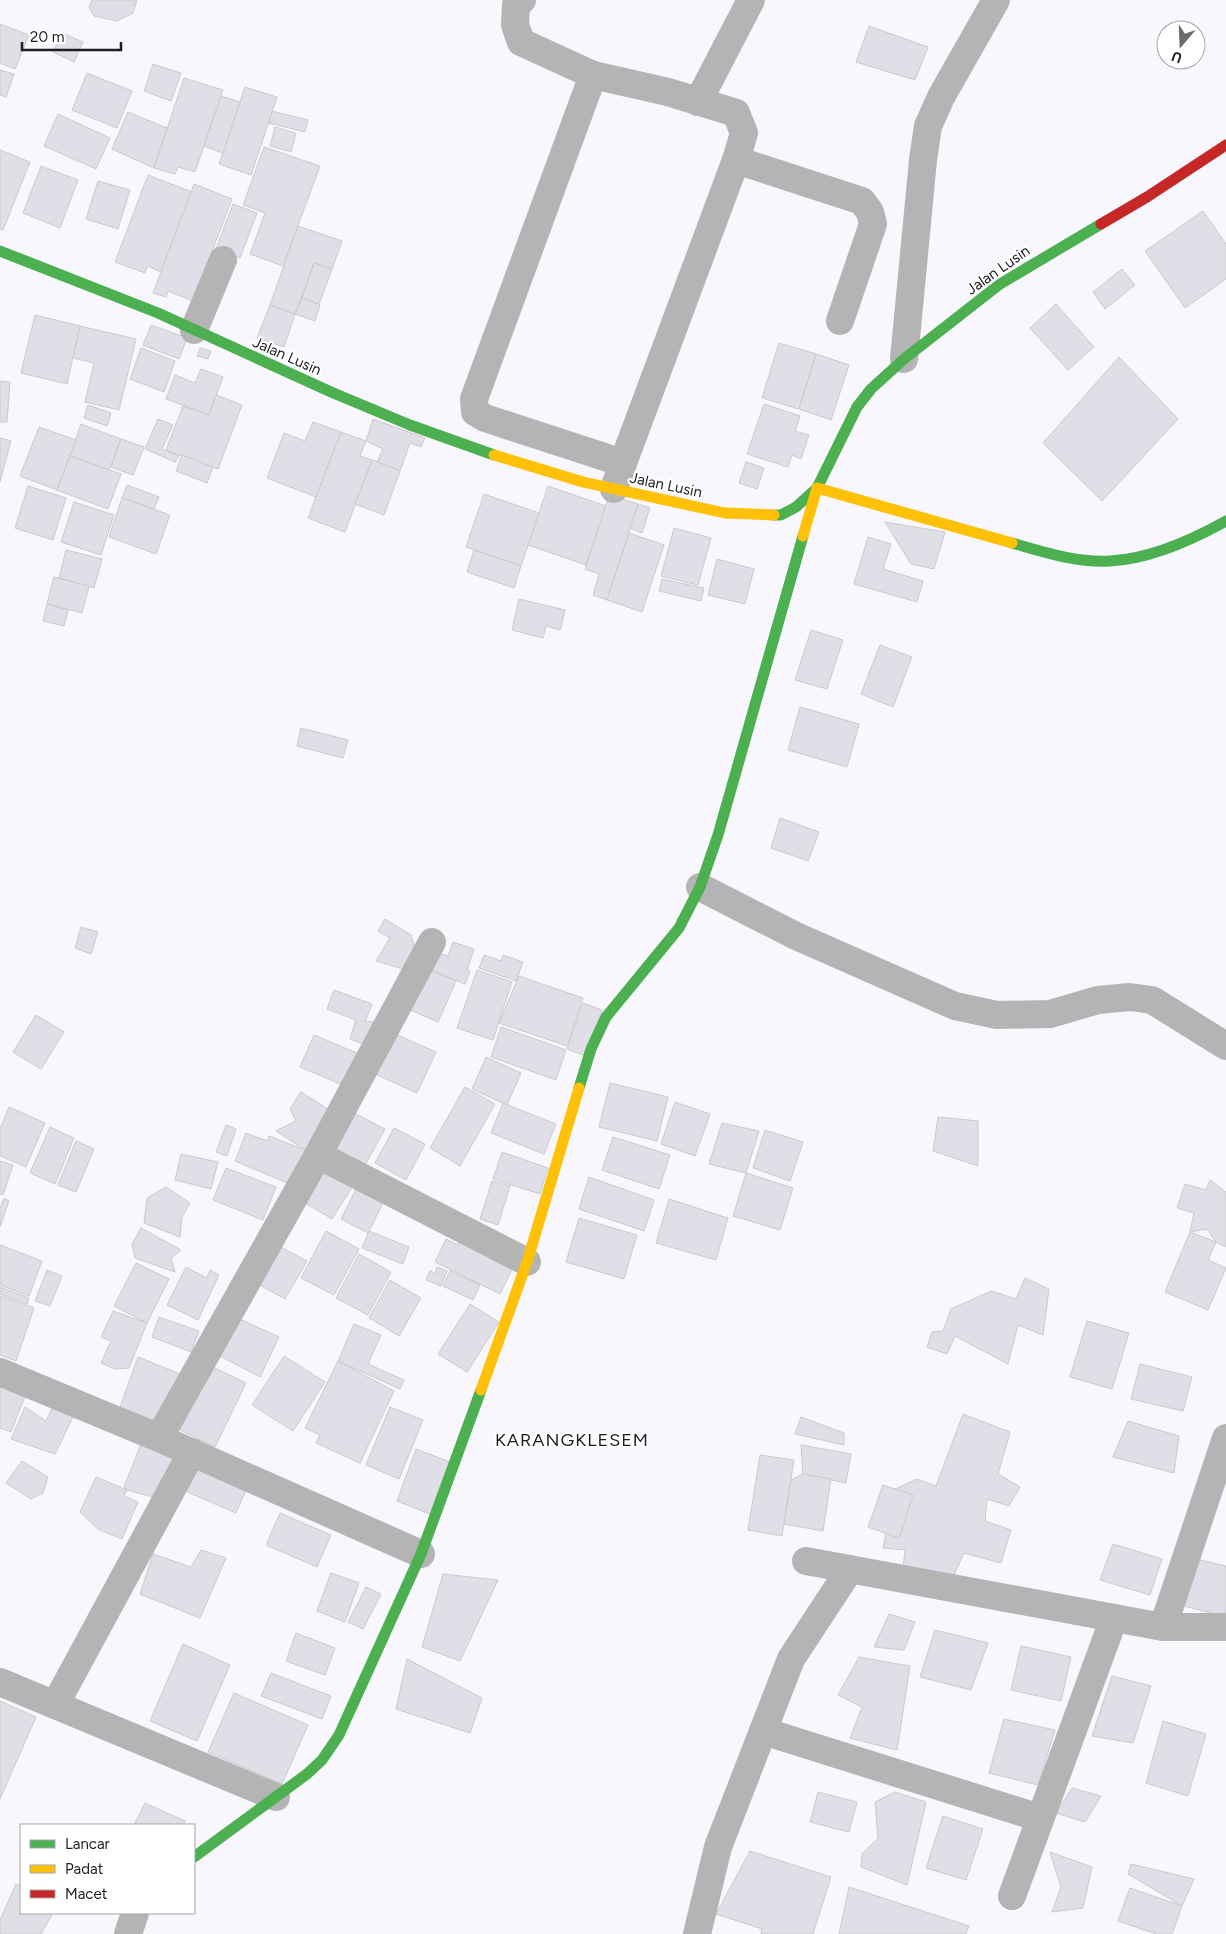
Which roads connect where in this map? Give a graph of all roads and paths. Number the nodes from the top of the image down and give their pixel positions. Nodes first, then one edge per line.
1 (522, 0) edge
2 (751, 0) edge
3 (996, 0) edge
4 (593, 75) junction
5 (698, 102) junction
6 (1226, 145) edge
7 (736, 160) junction
8 (0, 251) edge
9 (223, 260) dead end
10 (840, 321) dead end
11 (194, 330) junction
12 (904, 359) junction
13 (623, 463) junction
14 (817, 488) junction
15 (614, 489) junction
16 (1226, 521) edge
17 (700, 887) junction
18 (432, 942) dead end
19 (1226, 1046) edge
20 (318, 1155) junction
21 (527, 1262) junction
22 (0, 1372) edge
23 (159, 1438) junction
24 (1226, 1438) edge
25 (192, 1452) junction
26 (421, 1554) junction
27 (806, 1561) dead end
28 (850, 1569) junction
29 (1114, 1618) junction
30 (1226, 1626) edge
31 (1163, 1627) junction
32 (0, 1682) edge
33 (55, 1705) junction
34 (763, 1731) junction
35 (276, 1797) junction
36 (1040, 1818) junction
37 (195, 1856) edge
38 (1012, 1896) dead end
39 (135, 1914) edge
40 (128, 1934) edge
41 (697, 1934) edge

1 - 4 street
2 - 5 street
3 - 12 street
4 - 5 street
4 - 13 street
5 - 7 street
6 - 12 street, Jalan Lusin
7 - 10 street
7 - 13 street
8 - 11 street, Jalan Lusin
9 - 11 street
11 - 15 street, Jalan Lusin
12 - 14 street, Jalan Lusin
13 - 15 street
14 - 15 street, Jalan Lusin
14 - 16 street
14 - 17 street
17 - 19 street
17 - 21 street
18 - 20 street
20 - 21 street
20 - 23 street
21 - 26 street
22 - 23 street
23 - 25 street
24 - 31 street
25 - 26 street
25 - 33 street
26 - 35 street
27 - 28 street
28 - 29 street
28 - 34 street
29 - 31 street
29 - 36 street
30 - 31 street
32 - 33 street
33 - 35 street
34 - 36 street
34 - 41 street
35 - 37 street
36 - 38 street
39 - 40 street

